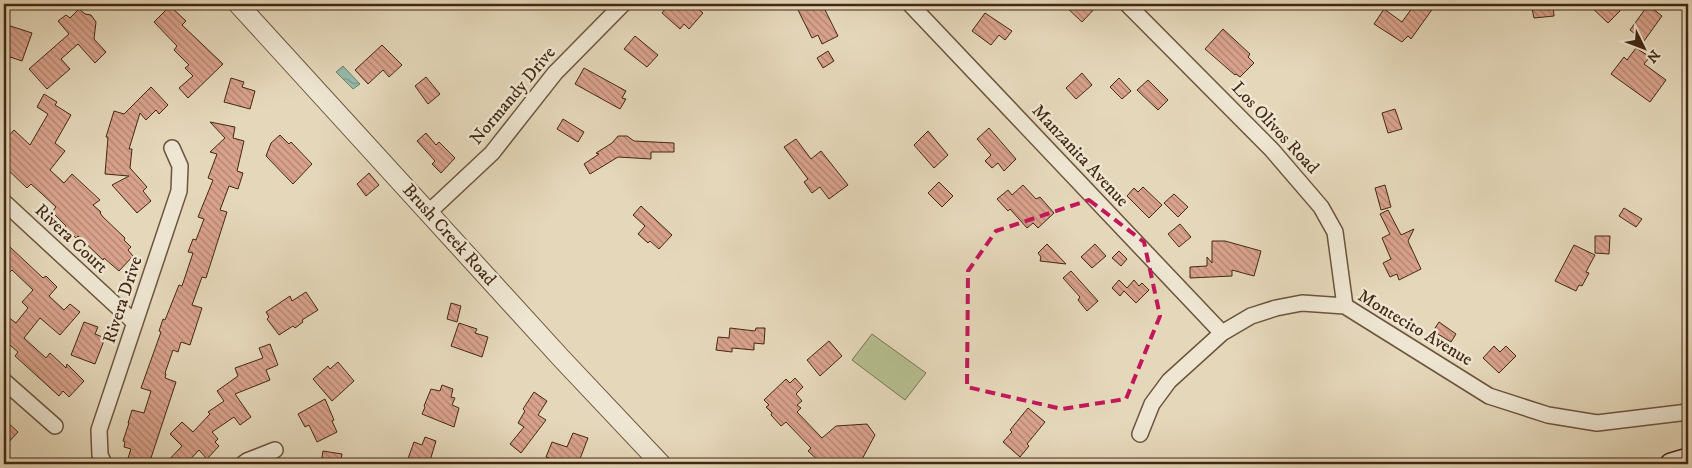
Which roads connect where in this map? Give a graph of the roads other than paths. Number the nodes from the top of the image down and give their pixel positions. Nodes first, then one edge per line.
1 (238, 4) edge
2 (623, 4) edge
3 (910, 4) edge
4 (1127, 4) edge
5 (172, 148) dead end
6 (4, 202) edge
7 (429, 212) junction
8 (1345, 306) junction
9 (135, 323) junction
10 (1222, 333) junction
11 (4, 381) edge
12 (1688, 412) edge
13 (55, 426) dead end
14 (1140, 434) dead end
15 (275, 450) dead end
16 (1688, 460) edge
17 (104, 464) edge
18 (243, 464) edge
19 (661, 464) edge
20 (1671, 464) edge

1 - 7 street, Brush Creek Road
2 - 7 street, Normandy Drive
3 - 10 street, Manzanita Avenue
4 - 8 street, Los Olivos Road
5 - 9 street, Rivera Drive
6 - 9 street, Rivera Court
7 - 19 street, Brush Creek Road
8 - 10 street, Montecito Avenue
8 - 12 street, Montecito Avenue
9 - 17 street, Rivera Drive
10 - 14 street, Montecito Avenue
11 - 13 street
15 - 18 street
16 - 20 main road

